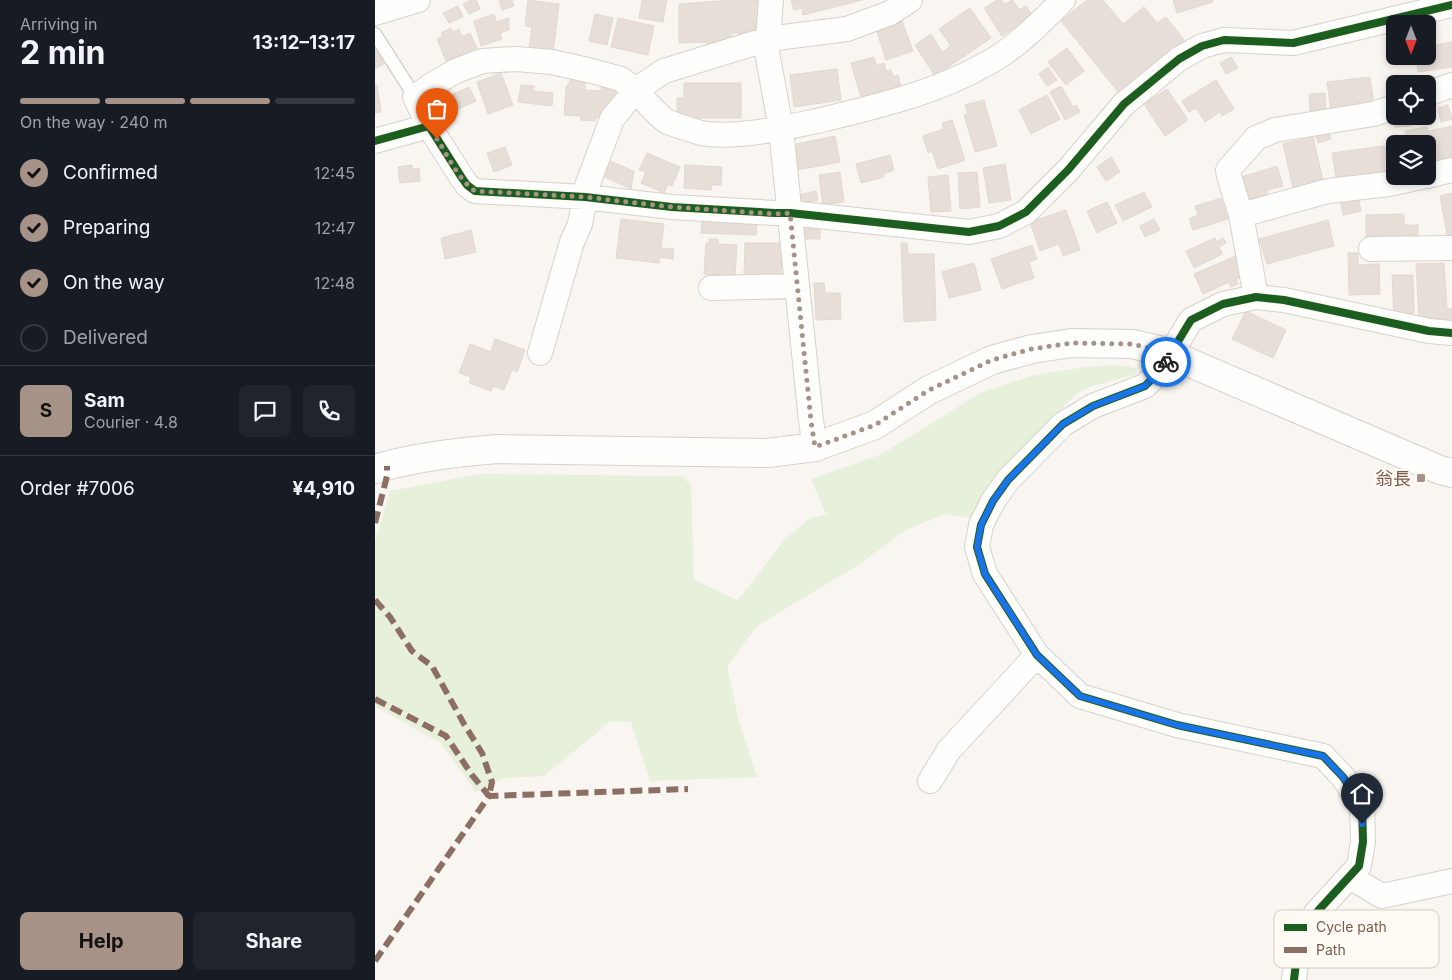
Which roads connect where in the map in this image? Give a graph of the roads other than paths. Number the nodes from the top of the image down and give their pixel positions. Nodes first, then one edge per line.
1 (418, 0) edge
2 (771, 0) edge
3 (910, 0) edge
4 (1063, 0) edge
5 (1452, 5) edge
6 (375, 13) edge
7 (375, 34) edge
8 (768, 39) junction
9 (1452, 85) edge
10 (636, 90) junction
11 (1436, 91) edge
12 (415, 97) junction
13 (1386, 109) edge
14 (429, 126) junction
15 (781, 129) junction
16 (375, 141) edge
17 (1452, 170) edge
18 (1436, 174) edge
19 (1386, 184) edge
20 (585, 197) junction
21 (790, 213) junction
22 (1241, 215) junction
23 (1452, 248) edge
24 (1371, 249) dead end
25 (797, 286) junction
26 (711, 288) dead end
27 (1256, 297) junction
28 (1452, 333) edge
29 (540, 353) dead end
30 (1172, 353) junction
31 (815, 447) junction
32 (375, 469) edge
33 (1452, 473) edge
34 (1037, 655) junction
35 (930, 781) dead end
36 (1350, 877) junction
37 (1452, 881) edge
38 (1319, 910) edge

1 - 6 street
2 - 8 street
3 - 8 street
4 - 15 street
5 - 21 street
7 - 12 lane
8 - 10 street
8 - 15 street
9 - 11 street
10 - 12 street
10 - 15 street
10 - 20 street
12 - 14 street
13 - 22 street
14 - 16 street
14 - 20 street
15 - 21 street
17 - 18 street
19 - 22 street
20 - 21 street
20 - 29 street
21 - 25 street
22 - 27 street
23 - 24 street
25 - 26 street
25 - 31 street
27 - 28 street
27 - 30 street
30 - 31 street
30 - 33 street
30 - 34 street
31 - 32 street
34 - 35 street
34 - 36 street
36 - 37 street
36 - 38 street

